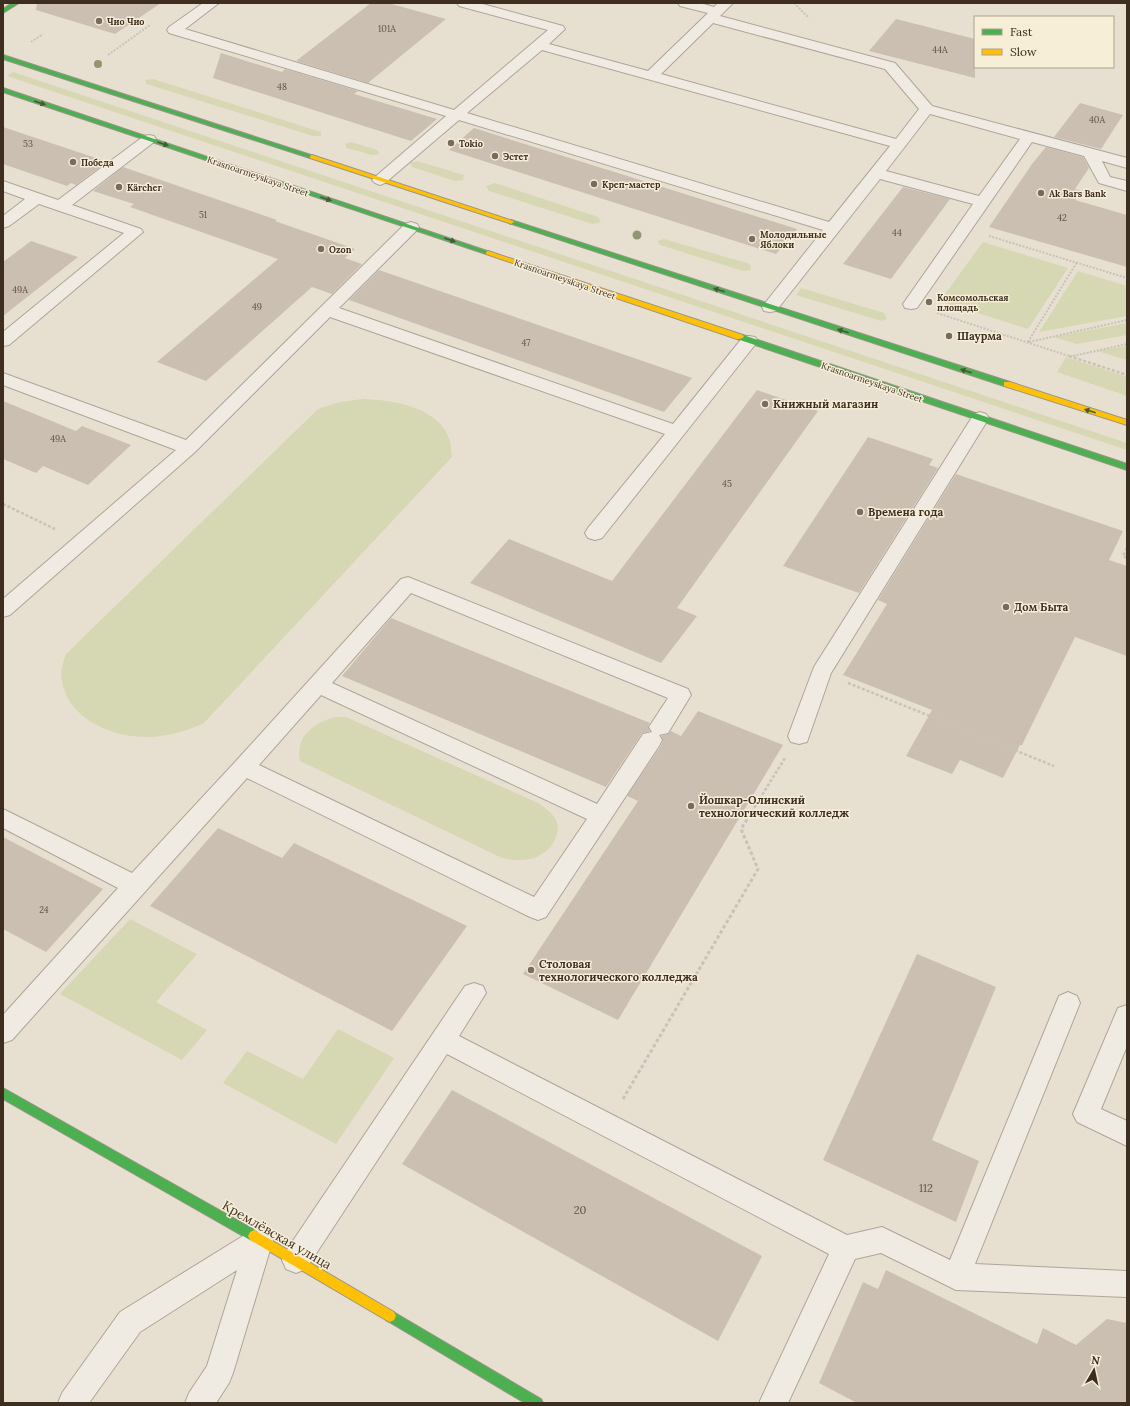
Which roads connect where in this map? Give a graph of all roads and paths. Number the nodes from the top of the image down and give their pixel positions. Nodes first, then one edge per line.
1 (16, 3) edge
2 (212, 3) edge
3 (464, 3) edge
4 (685, 3) edge
5 (3, 11) edge
6 (718, 11) edge
7 (151, 24) dead end
8 (539, 45) junction
9 (108, 55) dead end
10 (3, 57) edge
11 (651, 76) junction
12 (3, 90) edge
13 (927, 109) junction
14 (457, 115) junction
15 (1029, 136) junction
16 (149, 139) junction
17 (899, 144) junction
18 (1090, 153) junction
19 (1127, 162) edge
20 (877, 173) junction
21 (380, 180) junction
22 (3, 186) edge
23 (1127, 186) edge
24 (37, 198) junction
25 (982, 202) junction
26 (60, 206) junction
27 (3, 223) edge
28 (411, 227) junction
29 (833, 228) junction
30 (964, 228) junction
31 (1077, 262) junction
32 (1127, 278) edge
33 (911, 304) joint
34 (770, 307) junction
35 (327, 310) junction
36 (1127, 320) edge
37 (749, 340) junction
38 (3, 341) edge
39 (1028, 343) junction
40 (1127, 344) edge
41 (1072, 357) junction
42 (1127, 375) edge
43 (3, 379) edge
44 (980, 418) junction
45 (1127, 424) edge
46 (676, 431) junction
47 (189, 448) junction
48 (1127, 467) edge
49 (3, 504) edge
50 (595, 533) dead end
51 (82, 541) junction
52 (1127, 548) edge
53 (1127, 558) edge
54 (3, 610) edge
55 (821, 672) junction
56 (318, 685) junction
57 (799, 736) joint
58 (1054, 766) dead end
59 (244, 767) junction
60 (600, 815) junction
61 (3, 818) edge
62 (135, 886) junction
63 (474, 993) dead end
64 (1068, 1003) dead end
65 (1127, 1016) edge
66 (3, 1032) edge
67 (443, 1040) junction
68 (3, 1093) edge
69 (608, 1125) junction
70 (1127, 1134) edge
71 (260, 1240) junction
72 (846, 1248) junction
73 (296, 1260) junction
74 (956, 1278) junction
75 (1127, 1284) edge
76 (72, 1403) edge
77 (199, 1403) edge
78 (537, 1403) edge
79 (773, 1403) edge

1 - 5 main road
2 - 14 lane
3 - 8 lane
4 - 6 lane
6 - 11 lane
6 - 13 lane
7 - 9 path
8 - 11 lane
8 - 14 lane
10 - 21 main road
11 - 17 lane
12 -> 16 main road, Krasnoarmeyskaya Street
13 - 15 lane
13 - 17 lane
14 - 21 lane
14 - 29 lane
15 - 18 lane
15 - 25 lane
16 - 26 lane
16 -> 28 main road, Krasnoarmeyskaya Street
17 - 20 lane
18 - 19 lane
18 - 23 lane
20 - 25 lane
20 - 29 lane
34 -> 21 main road
22 - 24 lane
24 - 26 lane
24 - 27 lane
25 - 30 lane
26 - 38 lane
28 - 35 lane
28 -> 37 main road, Krasnoarmeyskaya Street
29 - 34 lane
30 - 31 path
30 - 33 lane
31 - 32 path
31 - 39 path
33 - 39 path
45 -> 34 main road
35 - 46 lane
35 - 47 lane
36 - 39 path
37 - 44 main road, Krasnoarmeyskaya Street
37 - 46 lane
39 - 41 path
40 - 41 path
41 - 42 path
43 - 47 lane
44 - 48 main road, Krasnoarmeyskaya Street
44 - 55 lane
46 - 50 lane
47 - 51 lane
49 - 51 path
51 - 54 lane
52 - 53 path
55 - 57 lane
55 - 58 path
56 - 59 lane
56 - 60 lane
56 - 60 lane
57 - 69 path
59 - 60 lane
59 - 62 lane
61 - 62 lane
62 - 66 lane
63 - 67 lane
64 - 74 lane
65 - 70 lane
67 - 69 lane
67 - 73 lane
68 - 71 main road, Кремлёвская улица
69 - 72 lane
71 - 73 main road, Кремлёвская улица
71 - 76 lane
71 - 77 lane
72 - 74 lane
72 - 79 lane
73 - 78 main road, Кремлёвская улица
74 - 75 lane

